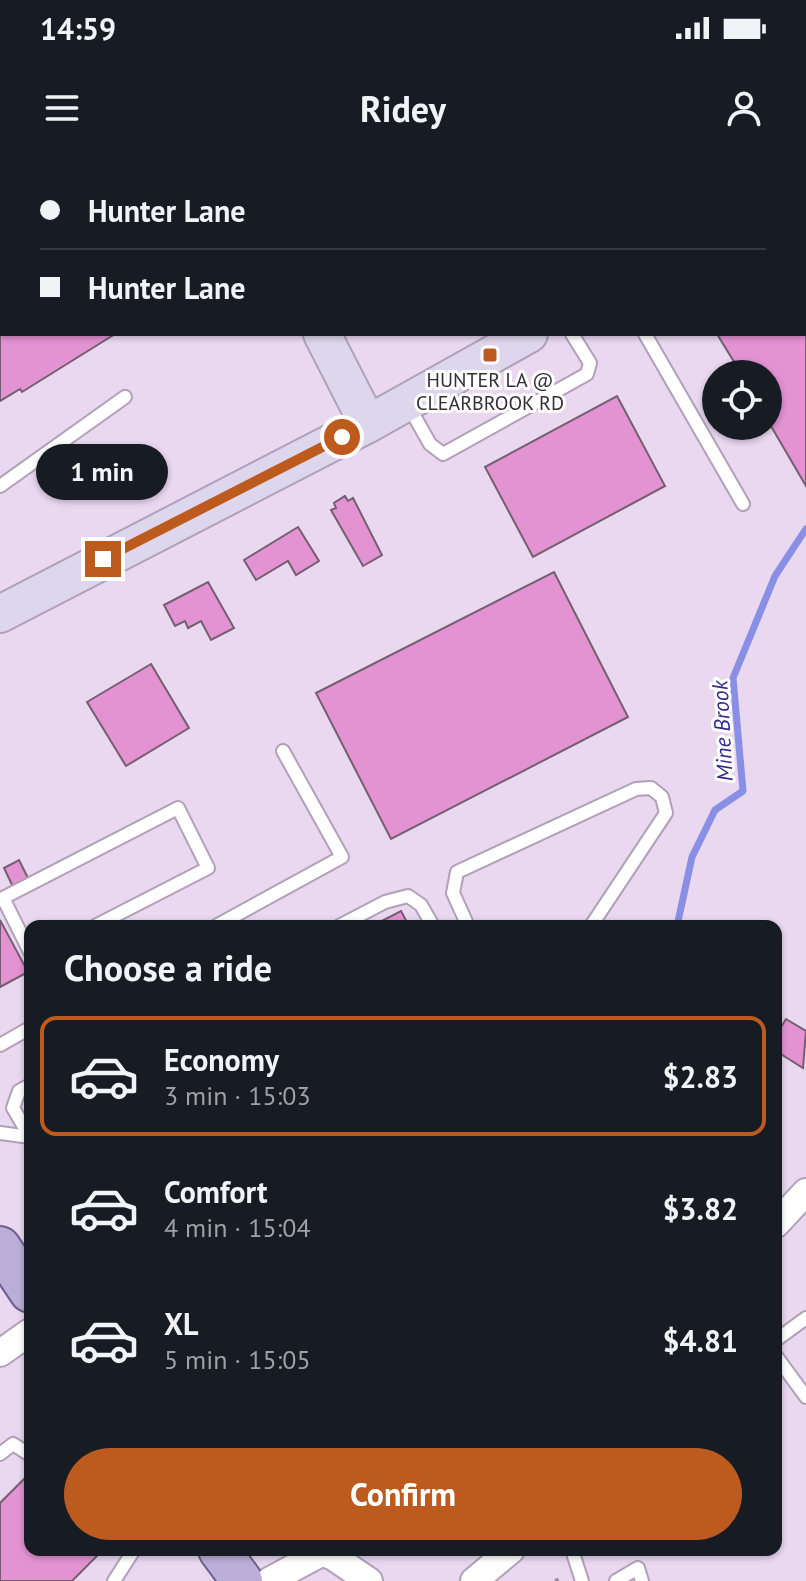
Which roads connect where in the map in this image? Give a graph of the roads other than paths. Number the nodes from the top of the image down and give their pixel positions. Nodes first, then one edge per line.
1 (323, 336) edge
2 (525, 336) edge
3 (573, 336) edge
4 (646, 336) edge
5 (125, 397) dead end
6 (406, 403) junction
7 (368, 424) junction
8 (0, 486) edge
9 (743, 504) dead end
10 (0, 614) edge
11 (283, 751) dead end
12 (107, 920) edge
13 (227, 920) edge
14 (350, 920) edge
15 (430, 920) edge
16 (465, 920) edge
17 (595, 920) edge
18 (24, 940) edge
19 (24, 1031) edge
20 (0, 1045) edge
21 (24, 1088) edge
22 (24, 1127) edge
23 (0, 1133) edge
24 (24, 1136) edge
25 (806, 1192) edge
26 (782, 1218) edge
27 (0, 1247) edge
28 (24, 1283) edge
29 (806, 1318) edge
30 (24, 1336) edge
31 (782, 1336) edge
32 (0, 1353) edge
33 (782, 1364) edge
34 (806, 1397) edge
35 (24, 1451) edge
36 (0, 1454) edge
37 (130, 1556) edge
38 (223, 1556) edge
39 (315, 1556) edge
40 (332, 1556) edge
41 (504, 1556) edge
42 (574, 1556) edge
43 (114, 1581) edge
44 (242, 1581) edge
45 (269, 1581) edge
46 (369, 1581) edge
47 (474, 1581) edge
48 (582, 1581) edge
49 (616, 1581) edge
50 (642, 1581) edge

1 - 7 street
2 - 6 street
3 - 6 lane
4 - 9 lane
5 - 8 lane
6 - 7 street
7 - 10 street
11 - 13 lane
12 - 18 lane
14 - 15 lane
16 - 17 lane
19 - 20 lane
21 - 22 lane
23 - 24 lane
25 - 26 street
27 - 28 main road
29 - 31 lane
30 - 32 street
33 - 34 lane
35 - 36 lane
37 - 43 lane
38 - 44 main road
39 - 45 street
40 - 46 street
41 - 47 street
42 - 48 lane
49 - 50 lane

